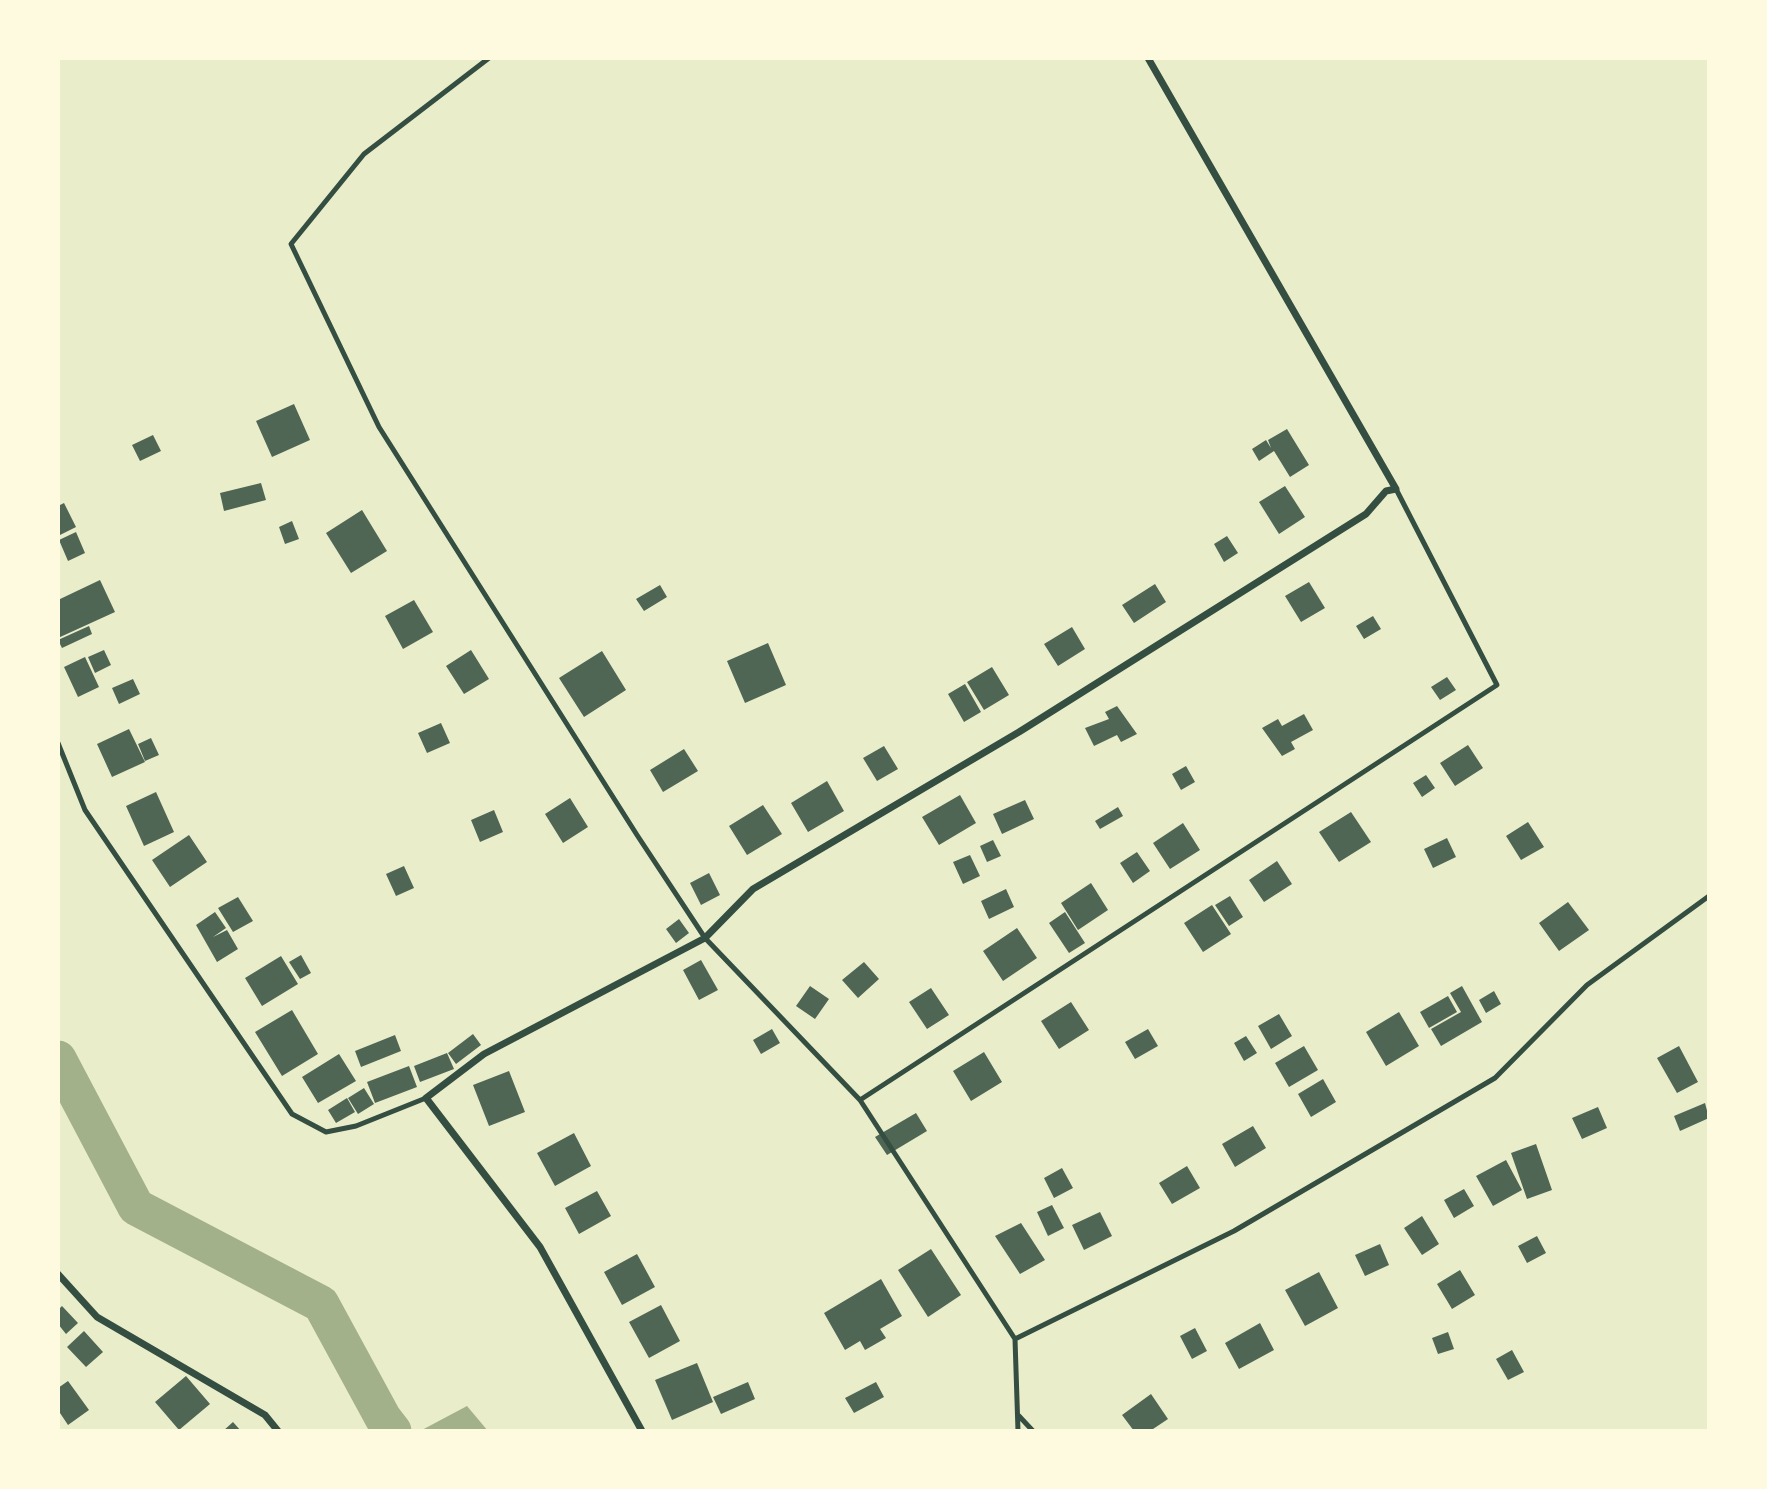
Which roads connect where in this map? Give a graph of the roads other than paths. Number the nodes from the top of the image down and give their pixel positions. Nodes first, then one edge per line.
1 (489, 58) edge
2 (1148, 58) edge
3 (1396, 489) junction
4 (58, 743) edge
5 (1709, 896) edge
6 (705, 938) junction
7 (426, 1098) junction
8 (860, 1100) junction
9 (58, 1274) edge
10 (1015, 1339) junction
11 (1018, 1415) junction
12 (278, 1431) edge
13 (642, 1431) edge
14 (1018, 1431) edge
15 (1033, 1431) edge

1 - 6 lane
2 - 3 street
3 - 6 street
3 - 8 lane
4 - 7 lane
5 - 10 lane
6 - 7 street
6 - 8 lane
7 - 13 street
8 - 10 lane
9 - 12 street
10 - 11 lane
11 - 14 lane
11 - 15 lane

